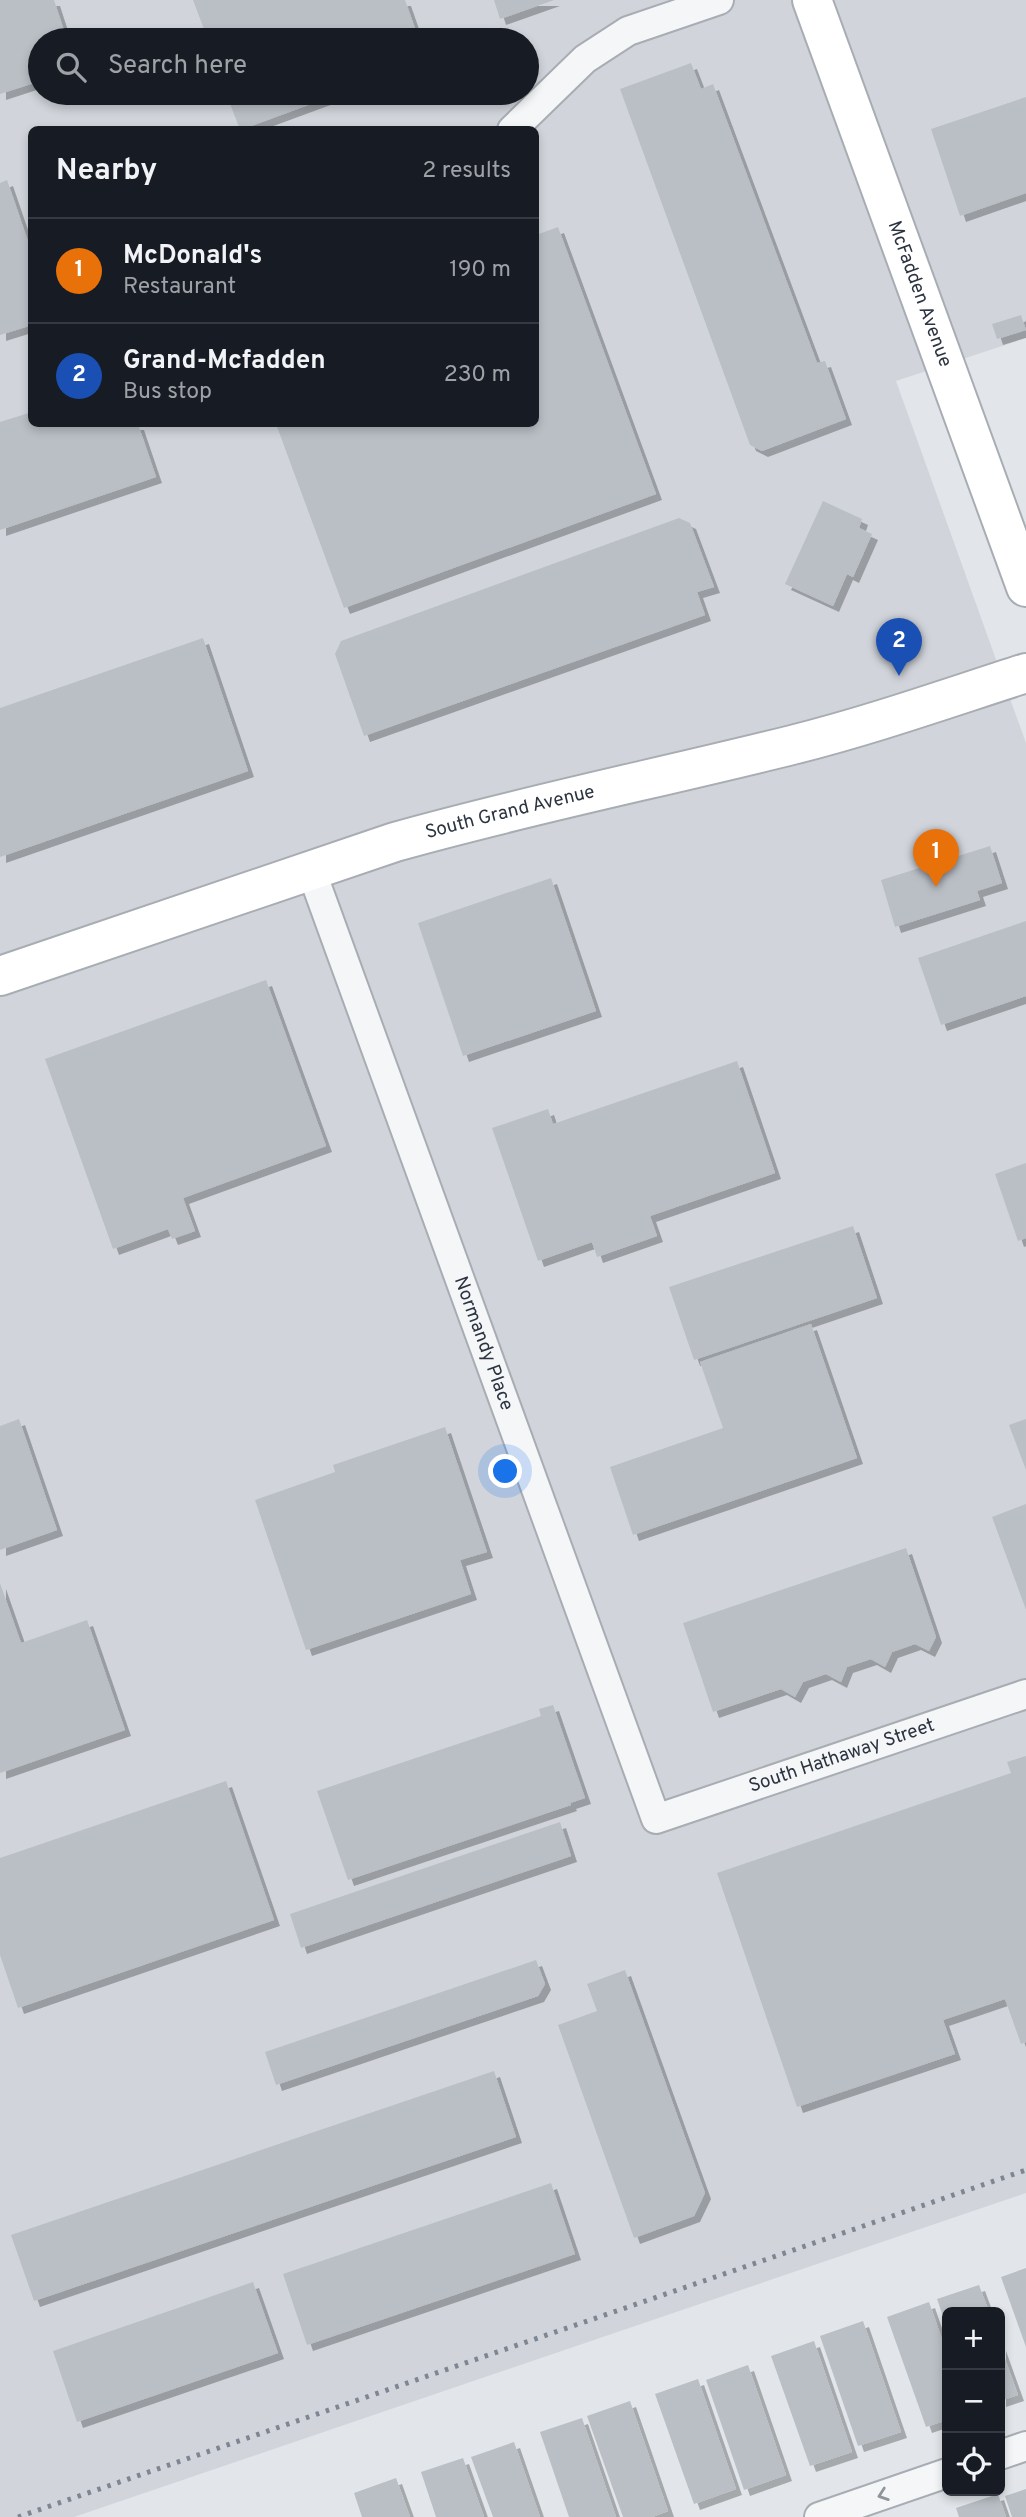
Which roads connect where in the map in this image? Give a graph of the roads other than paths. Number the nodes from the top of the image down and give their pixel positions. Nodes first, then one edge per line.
1 (719, 0) edge
2 (812, 0) edge
3 (539, 104) edge
4 (538, 105) edge
5 (516, 126) edge
6 (1026, 587) edge
7 (1026, 673) edge
8 (311, 870) junction
9 (0, 976) edge
10 (1026, 1695) edge
11 (656, 1819) joint
12 (1026, 2446) edge
13 (1005, 2453) edge
14 (942, 2475) edge
15 (819, 2517) edge

1 - 3 street
2 - 6 main road, McFadden Avenue
4 - 5 street
7 - 8 main road, South Grand Avenue
8 - 9 main road, South Grand Avenue
8 - 11 street, Normandy Place
10 - 11 street, South Hathaway Street
12 - 13 street
14 -> 15 street

